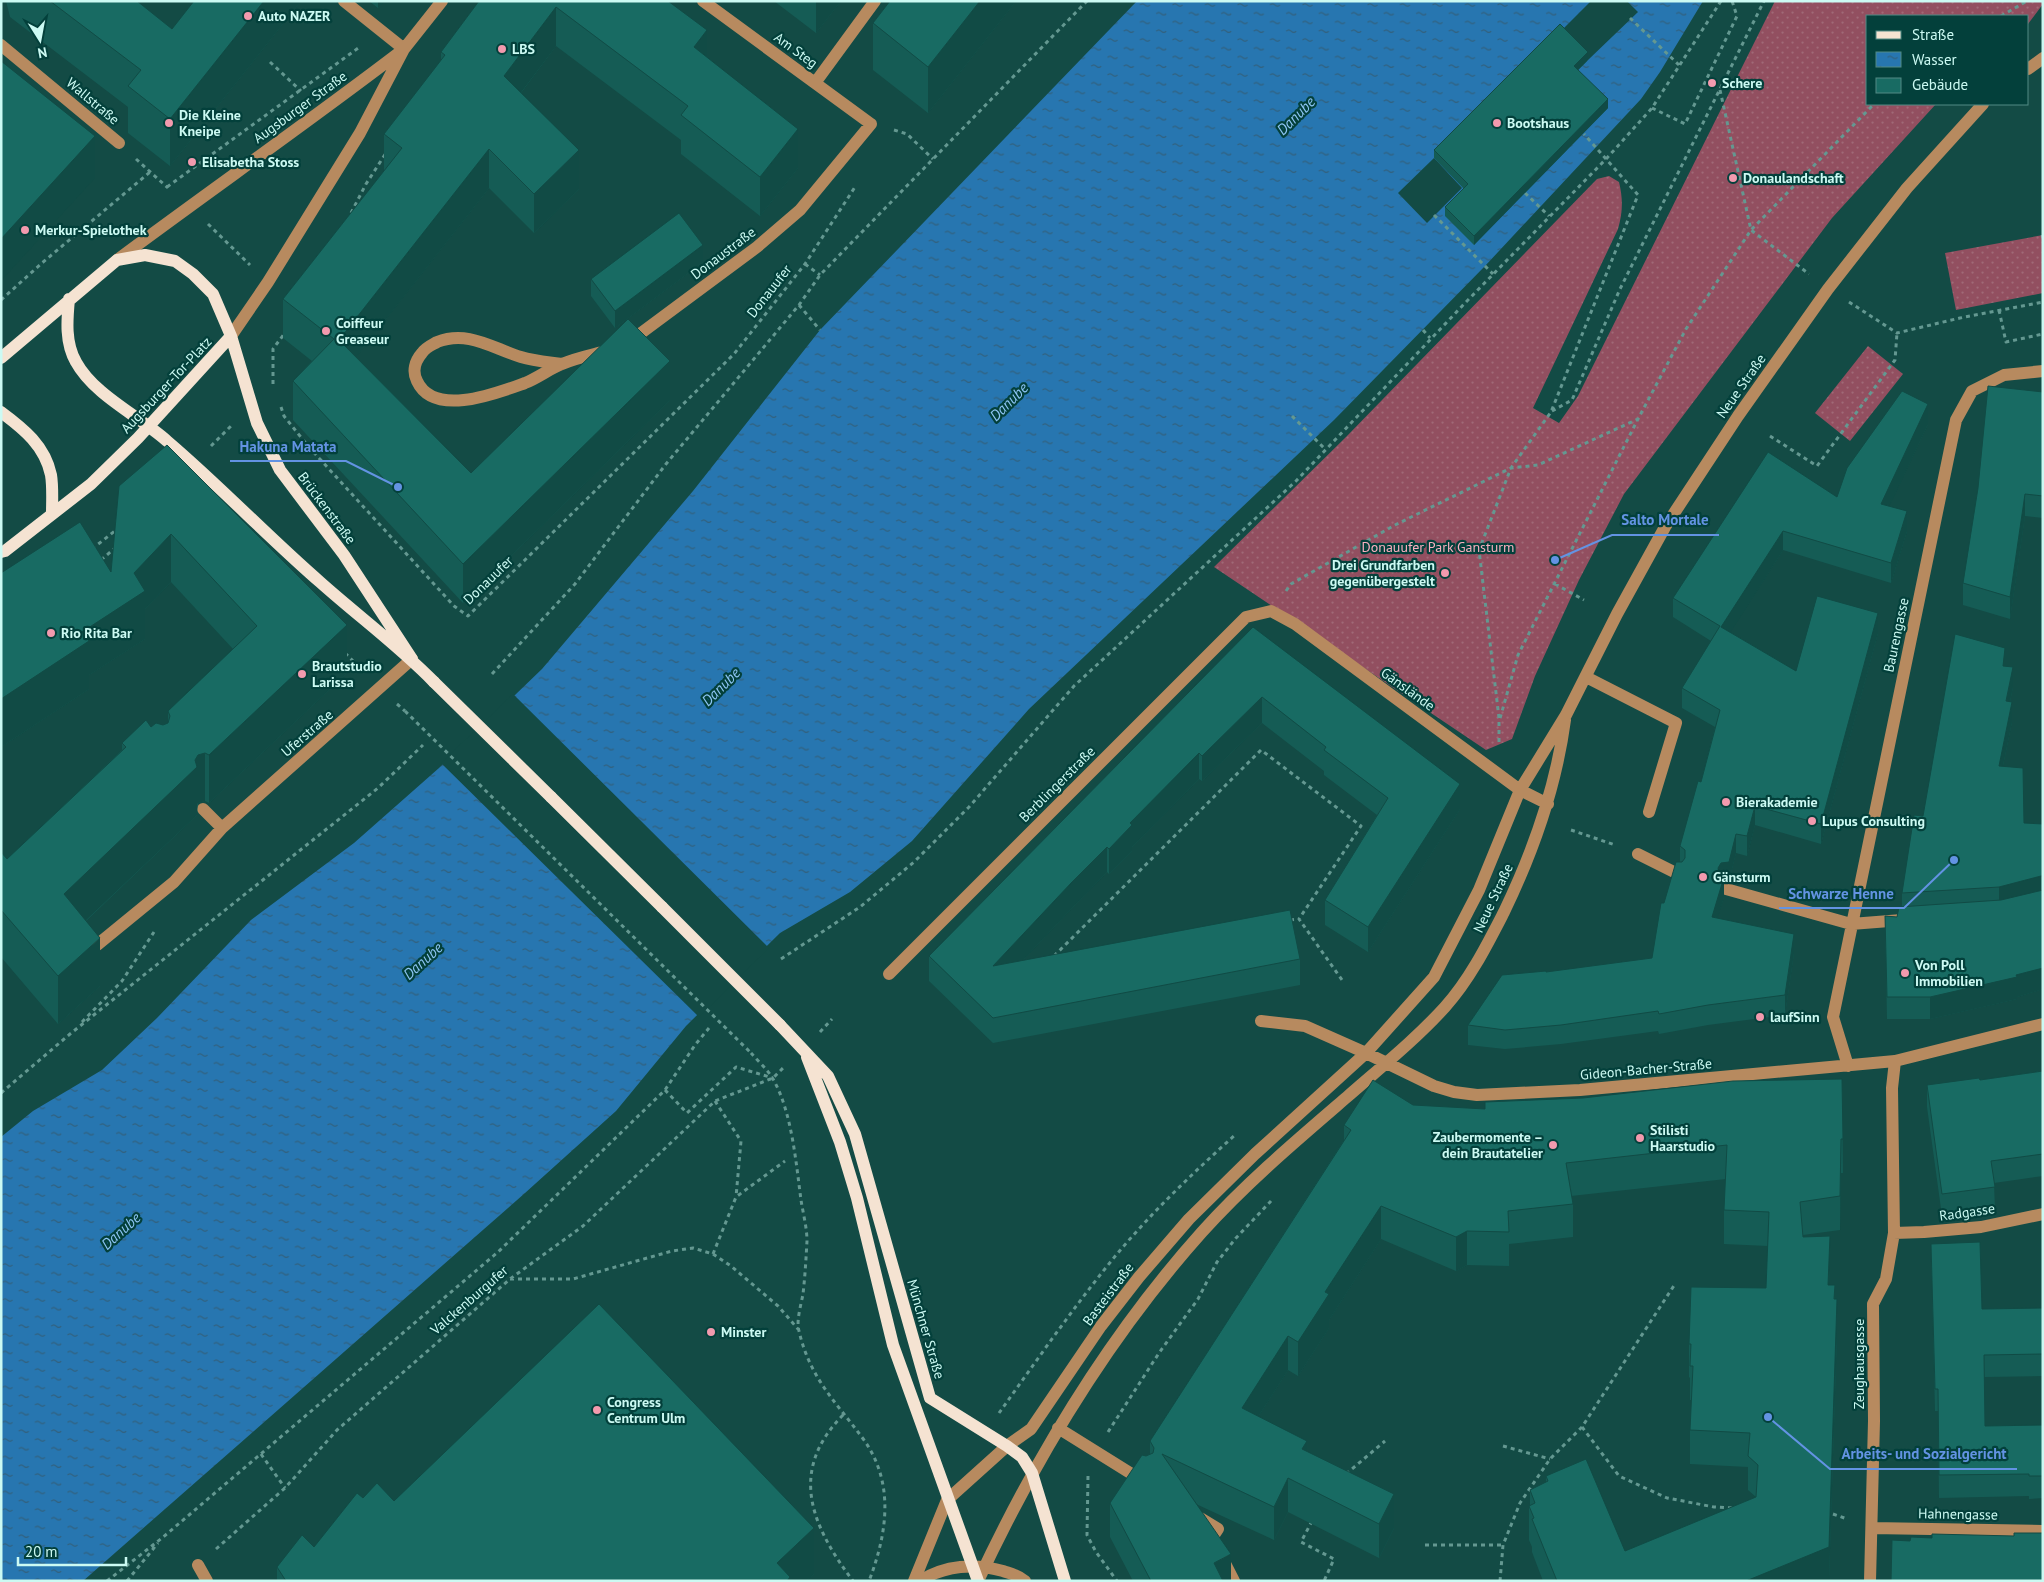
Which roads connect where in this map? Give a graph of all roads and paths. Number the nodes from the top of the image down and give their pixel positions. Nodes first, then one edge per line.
1 (344, 1) edge
2 (442, 1) edge
3 (703, 1) edge
4 (875, 1) edge
5 (1087, 1) edge
6 (1721, 1) edge
7 (1732, 1) edge
8 (1764, 1) edge
9 (2026, 1) edge
10 (2003, 15) edge
11 (1630, 18) dead end
12 (381, 31) junction
13 (1, 44) edge
14 (404, 49) junction
15 (2043, 58) edge
16 (270, 62) dead end
17 (1679, 65) junction
18 (2029, 67) edge
19 (815, 83) junction
20 (1720, 90) junction
21 (301, 91) junction
22 (1873, 105) edge
23 (1982, 105) edge
24 (1652, 108) junction
25 (871, 124) joint
26 (907, 134) dead end
27 (1584, 134) edge
28 (118, 143) joint
29 (388, 150) edge
30 (1607, 158) junction
31 (933, 159) junction
32 (150, 172) junction
33 (167, 187) junction
34 (1525, 193) edge
35 (188, 206) junction
36 (1434, 215) dead end
37 (1549, 216) junction
38 (348, 219) edge
39 (1751, 230) junction
40 (117, 260) junction
41 (1493, 274) junction
42 (820, 275) junction
43 (268, 282) junction
44 (1828, 289) junction
45 (68, 299) junction
46 (1, 300) edge
47 (2043, 302) edge
48 (799, 305) junction
49 (1999, 310) junction
50 (289, 327) edge
51 (820, 330) dead end
52 (1423, 330) dead end
53 (1897, 333) junction
54 (2043, 334) edge
55 (231, 336) junction
56 (1430, 338) junction
57 (1, 358) edge
58 (562, 364) junction
59 (2043, 371) edge
60 (279, 401) dead end
61 (252, 406) junction
62 (1, 412) edge
63 (1552, 412) junction
64 (1292, 416) dead end
65 (1638, 419) junction
66 (150, 425) junction
67 (1770, 436) dead end
68 (1325, 450) junction
69 (193, 464) junction
70 (1511, 468) junction
71 (52, 514) junction
72 (122, 526) edge
73 (118, 544) edge
74 (90, 551) edge
75 (3, 552) edge
76 (98, 564) edge
77 (1554, 584) junction
78 (1584, 600) dead end
79 (1271, 611) junction
80 (340, 649) edge
81 (412, 659) junction
82 (492, 674) dead end
83 (1586, 677) junction
84 (381, 688) junction
85 (405, 711) dead end
86 (1566, 715) junction
87 (1499, 722) junction
88 (424, 745) dead end
89 (1499, 775) junction
90 (1520, 790) junction
91 (1548, 804) junction
92 (203, 809) dead end
93 (1649, 812) dead end
94 (222, 828) junction
95 (1571, 830) dead end
96 (1611, 844) dead end
97 (1638, 854) dead end
98 (1678, 874) edge
99 (1726, 889) dead end
100 (1299, 919) junction
101 (1910, 920) edge
102 (1289, 921) edge
103 (1851, 924) junction
104 (156, 926) dead end
105 (97, 945) dead end
106 (1052, 958) edge
107 (781, 959) dead end
108 (889, 974) dead end
109 (1342, 980) dead end
110 (1261, 1021) dead end
111 (780, 1024) joint
112 (2043, 1024) edge
113 (709, 1028) dead end
114 (70, 1034) junction
115 (803, 1048) junction
116 (1366, 1053) junction
117 (1895, 1061) junction
118 (1387, 1063) junction
119 (1848, 1066) junction
120 (773, 1078) junction
121 (665, 1090) junction
122 (1, 1093) edge
123 (715, 1101) junction
124 (785, 1161) dead end
125 (1275, 1196) dead end
126 (736, 1197) junction
127 (2043, 1214) edge
128 (1894, 1233) junction
129 (713, 1254) junction
130 (510, 1279) junction
131 (1675, 1284) dead end
132 (798, 1329) junction
133 (843, 1414) junction
134 (1058, 1428) junction
135 (1582, 1428) junction
136 (1385, 1441) dead end
137 (1007, 1446) junction
138 (1503, 1446) dead end
139 (1096, 1452) junction
140 (262, 1454) junction
141 (1550, 1459) junction
142 (1032, 1473) junction
143 (1342, 1477) edge
144 (1146, 1482) edge
145 (285, 1488) junction
146 (947, 1500) junction
147 (1744, 1508) edge
148 (1191, 1512) edge
149 (1316, 1514) edge
150 (1872, 1528) junction
151 (2043, 1531) edge
152 (162, 1538) junction
153 (1424, 1545) dead end
154 (1503, 1545) junction
155 (198, 1565) joint
156 (979, 1566) junction
157 (107, 1581) edge
158 (127, 1581) edge
159 (207, 1581) edge
160 (853, 1581) edge
161 (869, 1581) edge
162 (914, 1581) edge
163 (920, 1581) edge
164 (978, 1581) edge
165 (1025, 1581) edge
166 (1065, 1581) edge
167 (1118, 1581) edge
168 (1234, 1581) edge
169 (1324, 1581) edge
170 (1500, 1581) edge
171 (1870, 1581) edge

1 - 12 street
2 - 14 street, Augsburger Straße
3 - 19 street, Am Steg
4 - 19 street
5 - 31 path
6 - 17 path
7 - 24 path
8 - 20 path
9 - 10 path
11 - 17 path
12 - 14 street
12 - 21 path
13 - 28 street, Wallstraße
14 - 35 street, Augsburger Straße
14 - 43 street, Augsburger Straße
15 - 18 street
16 - 21 path
17 - 24 path
19 - 25 street, Am Steg
20 - 39 path
20 - 63 path
21 - 33 path
22 - 39 path
23 - 44 street, Neue Straße
24 - 30 path
25 - 58 street, Donaustraße
26 - 31 path
27 - 30 path
28 - 32 path
29 - 38 path
30 - 37 path
30 - 63 path
31 - 42 path
32 - 33 path
32 - 46 path
33 - 35 path
34 - 37 path
35 - 40 street, Augsburger Straße
35 - 43 path
36 - 41 path
37 - 41 path
39 - 44 path
39 - 65 path
40 - 45 main road, Augsburger-Tor-Platz
40 - 55 main road, Augsburger-Tor-Platz
41 - 56 path
42 - 48 path
42 - 60 path, Donauufer
43 - 55 street, Augsburger Straße
44 - 53 path
44 - 83 street, Neue Straße
45 - 57 main road, Augsburger-Tor-Platz
45 - 66 main road
47 - 49 path
48 - 51 path
48 - 82 path
49 - 53 path
49 - 54 path
50 - 61 path
52 - 56 path
53 - 67 path
55 - 61 main road, Brückenstraße
55 - 66 main road, Augsburger-Tor-Platz
56 - 68 path
58 - 58 street, Donaustraße
59 - 103 street, Baurengasse
61 - 69 path
61 - 81 main road, Brückenstraße
62 - 71 main road
63 - 70 path
64 - 68 path
65 - 70 path
65 - 77 path
66 - 69 main road, Brückenstraße
66 - 71 main road, Augsburger-Tor-Platz
68 - 107 path
69 - 81 main road, Brückenstraße
70 - 79 path
70 - 87 path
71 - 75 main road, Augsburger-Tor-Platz
72 - 74 path
73 - 76 path
77 - 78 path
77 - 87 path
79 - 89 street, Gänslände
79 - 108 street, Berblingerstraße
80 - 84 path
81 - 84 street, Uferstraße
81 - 111 main road, Brückenstraße, bridge
83 - 86 street, Neue Straße
83 - 93 street
84 - 94 street, Uferstraße
85 - 120 path, bridge
86 - 90 street, Neue Straße
86 - 91 street, Neue Straße
87 - 89 path
88 - 114 path
89 - 90 street, Gänslände
90 - 91 street, Gänslände
90 - 116 street, Neue Straße
91 - 118 street, Neue Straße
92 - 94 street
94 - 105 street, Uferstraße
95 - 96 path
97 - 98 street
99 - 103 street
100 - 102 path
100 - 106 path
100 - 109 path
101 - 103 street
103 - 119 street
104 - 114 path
110 - 116 street, Gideon-Bacher-Straße
111 - 115 main road, Münchner Straße
112 - 117 street, Gideon-Bacher-Straße
113 - 121 path
114 - 122 path
115 - 137 main road, Münchner Straße
115 - 146 main road, Münchner Straße
116 - 118 street, Gideon-Bacher-Straße
116 - 137 street, Basteistraße
117 - 119 street, Gideon-Bacher-Straße
117 - 128 street, Zeughausgasse
118 - 119 street, Gideon-Bacher-Straße
118 - 134 street
120 - 121 path
120 - 123 path, Valckenburgufer
120 - 132 path
121 - 140 path
123 - 126 path
123 - 130 path, Valckenburgufer
124 - 126 path
125 - 139 path
126 - 129 path
127 - 128 street, Radgasse
128 - 150 street, Zeughausgasse
129 - 130 path
129 - 132 path
130 - 145 path, Valckenburgufer
131 - 135 path
132 - 133 path
133 - 160 path
133 - 161 path
134 - 139 street
134 - 142 street
135 - 141 path
135 - 147 path
136 - 143 path
137 - 142 main road, Münchner Straße
137 - 146 street, Basteistraße
138 - 141 path
139 - 144 street
139 - 167 path
140 - 145 path
140 - 152 path
141 - 154 path
142 - 156 street
142 - 166 main road, Münchner Straße
145 - 155 path, Valckenburgufer
146 - 156 main road, Münchner Straße
146 - 162 street, Basteistraße
148 - 168 street
149 - 169 path
150 - 151 street, Hahnengasse
150 - 171 street, Zeughausgasse
152 - 157 path
152 - 158 path
153 - 154 path
154 - 170 path
155 - 159 street
156 - 163 street
156 - 164 main road, Münchner Straße
156 - 165 street

